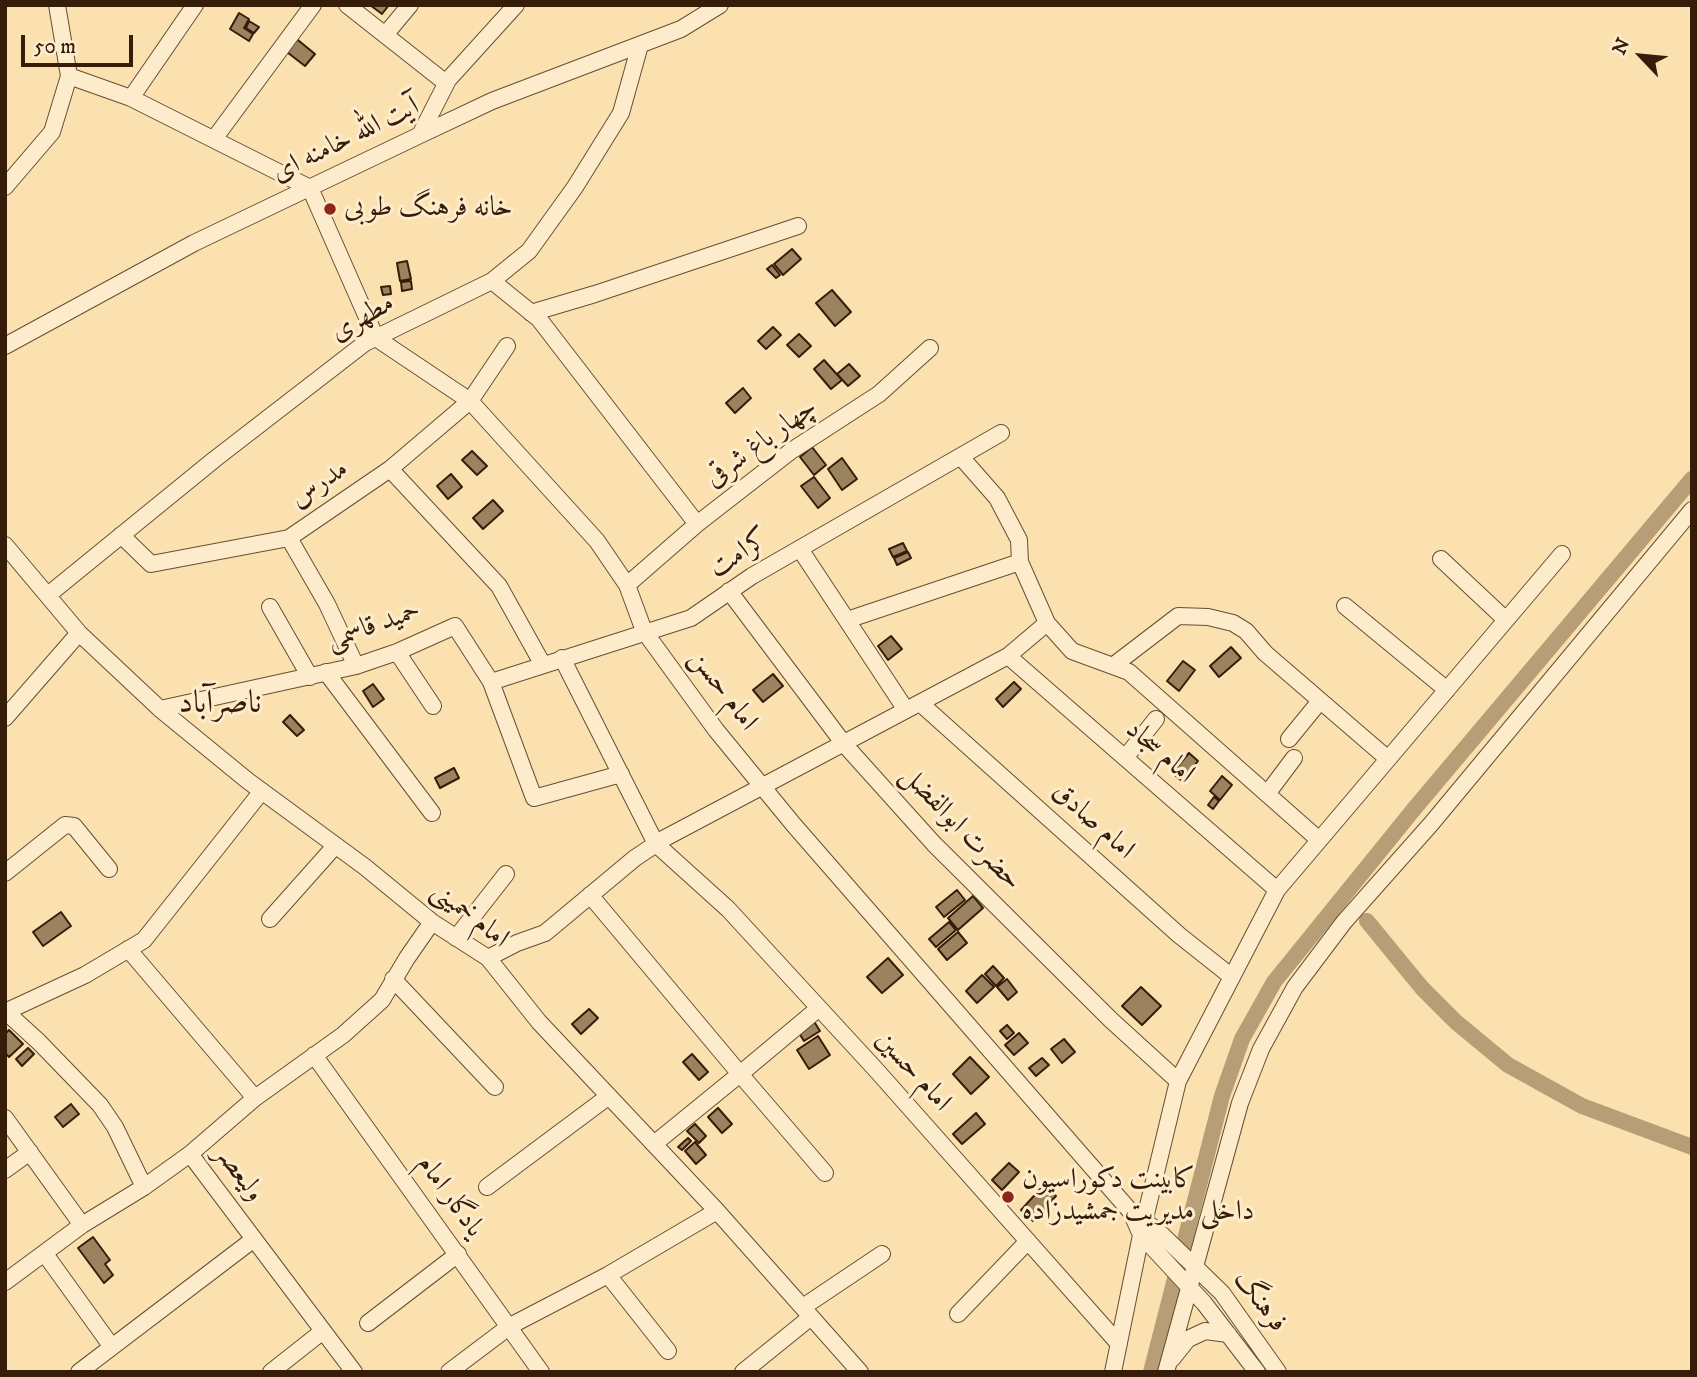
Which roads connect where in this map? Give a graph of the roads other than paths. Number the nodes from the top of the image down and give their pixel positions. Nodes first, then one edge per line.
1 (57, 5) edge
2 (195, 5) edge
3 (313, 5) edge
4 (346, 5) edge
5 (410, 5) edge
6 (516, 5) edge
7 (720, 5) edge
8 (386, 36) junction
9 (640, 45) junction
10 (69, 76) junction
11 (446, 83) junction
12 (131, 98) junction
13 (420, 135) junction
14 (214, 139) junction
15 (5, 187) edge
16 (310, 188) junction
17 (798, 226) dead end
18 (492, 281) junction
19 (531, 313) junction
20 (376, 338) junction
21 (5, 346) edge
22 (508, 346) dead end
23 (930, 348) dead end
24 (470, 401) junction
25 (1001, 433) dead end
26 (961, 457) junction
27 (390, 469) junction
28 (1692, 510) edge
29 (697, 524) junction
30 (121, 535) junction
31 (289, 538) junction
32 (5, 545) edge
33 (800, 549) junction
34 (1562, 554) dead end
35 (1441, 559) dead end
36 (1020, 562) junction
37 (627, 585) junction
38 (730, 591) junction
39 (48, 595) junction
40 (1345, 606) dead end
41 (270, 607) dead end
42 (848, 620) junction
43 (1506, 620) junction
44 (1047, 623) junction
45 (645, 631) junction
46 (79, 633) junction
47 (397, 652) junction
48 (1008, 656) junction
49 (562, 658) junction
50 (543, 664) junction
51 (1114, 665) junction
52 (356, 666) junction
53 (326, 672) junction
54 (310, 677) junction
55 (491, 682) junction
56 (1447, 690) junction
57 (1320, 701) junction
58 (433, 706) dead end
59 (913, 707) junction
60 (160, 709) junction
61 (7, 713) edge
62 (1156, 719) dead end
63 (1289, 739) dead end
64 (844, 744) junction
65 (1125, 758) junction
66 (1294, 758) dead end
67 (1388, 760) junction
68 (621, 774) junction
69 (763, 787) junction
70 (262, 790) junction
71 (1267, 794) junction
72 (432, 813) dead end
73 (1318, 839) junction
74 (656, 844) junction
75 (335, 846) junction
76 (109, 869) dead end
77 (5, 873) edge
78 (506, 874) dead end
79 (1277, 890) junction
80 (590, 895) junction
81 (270, 919) dead end
82 (432, 922) junction
83 (456, 938) junction
84 (128, 949) junction
85 (488, 958) junction
86 (1232, 977) junction
87 (393, 978) junction
88 (819, 1008) junction
89 (5, 1012) edge
90 (314, 1055) junction
91 (740, 1074) junction
92 (1178, 1081) junction
93 (495, 1087) dead end
94 (609, 1096) junction
95 (255, 1098) junction
96 (5, 1118) edge
97 (654, 1144) junction
98 (30, 1152) junction
99 (190, 1153) junction
100 (5, 1170) edge
101 (825, 1173) dead end
102 (144, 1187) junction
103 (487, 1187) dead end
104 (717, 1211) junction
105 (82, 1225) junction
106 (1145, 1229) junction
107 (254, 1239) junction
108 (1028, 1241) junction
109 (45, 1254) junction
110 (458, 1254) junction
111 (881, 1254) dead end
112 (1192, 1263) junction
113 (608, 1275) junction
114 (5, 1282) edge
115 (1186, 1283) junction
116 (807, 1312) junction
117 (958, 1314) dead end
118 (368, 1323) dead end
119 (510, 1326) junction
120 (323, 1331) junction
121 (1227, 1334) junction
122 (1119, 1344) junction
123 (112, 1347) junction
124 (668, 1351) dead end
125 (1167, 1368) edge
126 (79, 1372) edge
127 (271, 1372) edge
128 (354, 1372) edge
129 (449, 1372) edge
130 (541, 1372) edge
131 (743, 1372) edge
132 (860, 1372) edge
133 (1113, 1372) edge
134 (1257, 1372) edge
135 (1278, 1372) edge

1 - 10 street
2 - 12 street
3 - 14 street
4 - 8 street
5 - 8 street
6 - 11 street
7 - 9 street, آیت الله خامنه ای
8 - 11 street
9 - 13 street, آیت الله خامنه ای
9 - 18 street, مطهری
10 - 12 street
10 - 15 street
11 - 13 street
12 - 14 street
13 - 16 street, آیت الله خامنه ای
14 - 16 street
16 - 20 street
16 - 21 street, آیت الله خامنه ای
17 - 19 street
18 - 19 street
18 - 20 street, مطهری
19 - 29 street
20 - 24 street, امام حسن
20 - 30 street, مطهری
22 - 24 street, مدرس
23 - 29 street, چهار باغ شرقی
24 - 27 street, مدرس
24 - 37 street, امام حسن
25 - 26 street, کرامت
26 - 33 street, کرامت
26 - 36 street
27 - 31 street, مدرس
27 - 50 street
28 - 112 street
29 - 37 street, چهار باغ شرقی
30 - 31 street, مدرس
30 - 39 street, مطهری
31 - 52 street
32 - 39 street, امام خمینی
33 - 38 street, کرامت
33 - 42 street, امام صادق
34 - 43 street
35 - 43 street
36 - 42 street
36 - 44 street
37 - 45 street, امام حسن
38 - 45 street, کرامت
38 - 64 street, حضرت ابوالفضل
39 - 46 street, امام خمینی
40 - 56 street
41 - 54 street
42 - 59 street, امام صادق
43 - 56 street
44 - 48 street
44 - 51 street
45 - 49 street, کرامت
45 - 69 street, امام حسن
46 - 60 street, امام خمینی
46 - 61 street
47 - 52 street, حمید قاسمی
47 - 55 street, حمید قاسمی
47 - 58 street
48 - 59 street
48 - 65 street, امام سجاد
49 - 50 street, کرامت
49 - 68 street
50 - 55 street, کرامت
51 - 57 street
51 - 71 street
52 - 53 street, حمید قاسمی
53 - 54 street, حمید قاسمی
53 - 72 street
54 - 60 street, حمید قاسمی
55 - 68 street, حمید قاسمی
56 - 67 street
57 - 63 street
57 - 67 street
59 - 64 street
59 - 86 street, امام صادق
60 - 70 street, امام خمینی
62 - 65 street
64 - 69 street
64 - 92 street, حضرت ابوالفضل
65 - 79 street, امام سجاد
66 - 71 street
67 - 73 street
68 - 74 street
69 - 74 street
69 - 106 street, امام حسن
70 - 75 street, امام خمینی
70 - 84 street
71 - 73 street
73 - 79 street
74 - 80 street
74 - 88 street, امام حسین
75 - 81 street
75 - 82 street, امام خمینی
76 - 77 street
78 - 83 street
79 - 86 street
80 - 85 street
80 - 91 street
82 - 83 street, امام خمینی
82 - 87 street
83 - 85 street, امام خمینی
84 - 89 street
84 - 95 street
85 - 94 street, امام خمینی
86 - 92 street
87 - 90 street
87 - 93 street
88 - 91 street
88 - 108 street, امام حسین
89 - 102 street
90 - 95 street
90 - 110 street, یادگار امام
91 - 97 street
91 - 101 street
92 - 106 street
94 - 97 street, امام خمینی
94 - 103 street
95 - 99 street
96 - 98 street
97 - 104 street, امام خمینی
98 - 100 street
98 - 105 street
99 - 102 street, ولیعصر
99 - 107 street, ولیعصر
102 - 105 street, ولیعصر
104 - 113 street
104 - 116 street, امام خمینی
105 - 109 street, ولیعصر
106 - 112 street, فرهنگ
106 - 115 street, فرهنگ
106 - 122 street
107 - 120 street, ولیعصر
107 - 123 street
108 - 117 street
108 - 122 street, امام حسین
109 - 114 street, ولیعصر
109 - 123 street
110 - 118 street
110 - 119 street, یادگار امام
111 - 116 street
112 - 115 street
112 - 135 street, فرهنگ
113 - 119 street
113 - 124 street
115 - 121 street, فرهنگ
115 - 125 street
116 - 131 street
116 - 132 street, امام خمینی
119 - 129 street
119 - 130 street, یادگار امام
120 - 127 street
120 - 128 street, ولیعصر
121 - 125 street
121 - 134 street, فرهنگ
122 - 133 street
123 - 126 street

